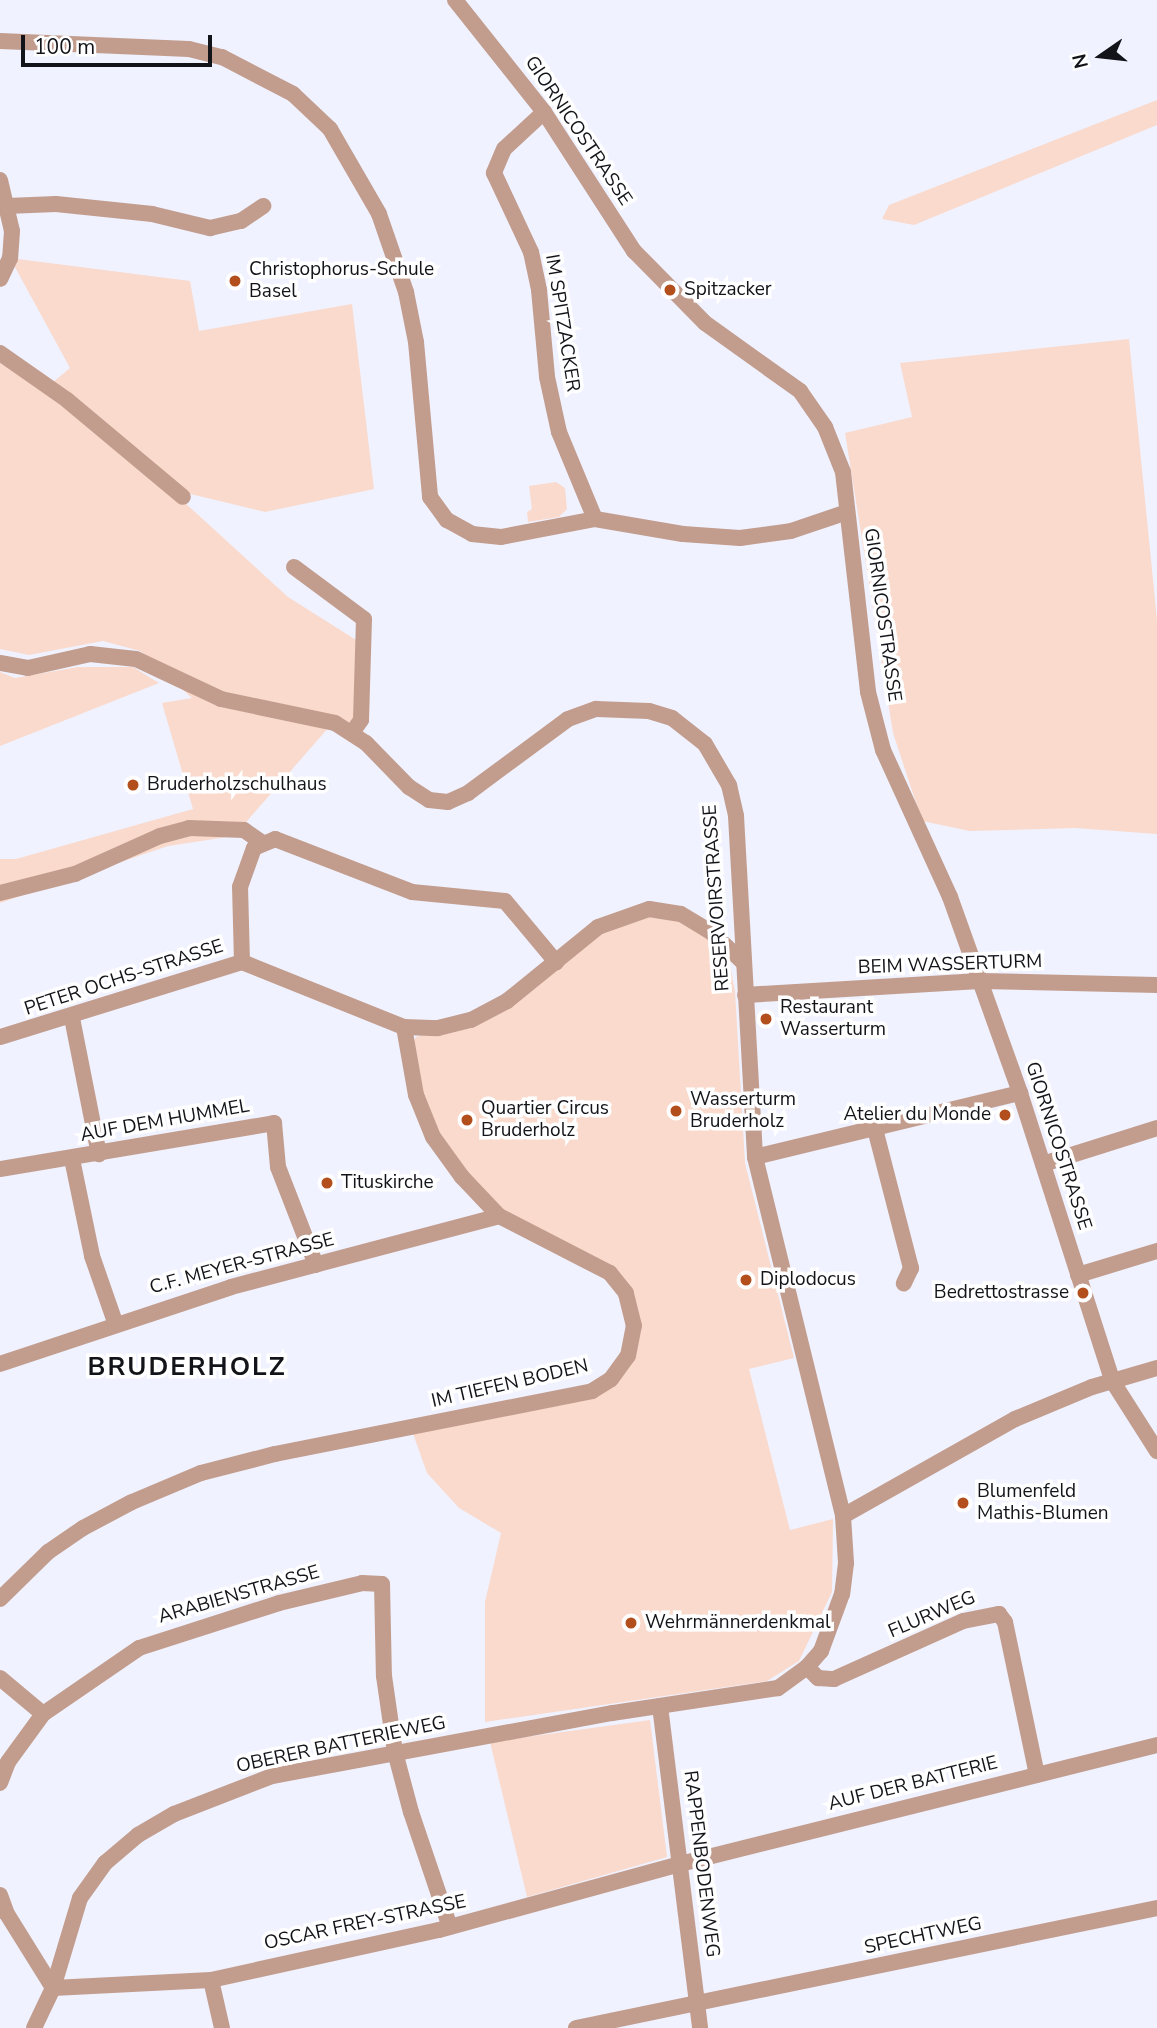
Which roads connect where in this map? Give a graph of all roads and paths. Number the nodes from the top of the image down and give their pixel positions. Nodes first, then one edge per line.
1 (455, 0) edge
2 (0, 41) edge
3 (544, 112) junction
4 (0, 180) edge
5 (7, 206) junction
6 (263, 206) dead end
7 (0, 279) edge
8 (0, 353) edge
9 (183, 497) dead end
10 (847, 512) junction
11 (595, 519) junction
12 (294, 567) dead end
13 (0, 663) edge
14 (352, 733) junction
15 (261, 842) junction
16 (0, 893) edge
17 (242, 962) junction
18 (556, 962) junction
19 (743, 962) junction
20 (980, 981) junction
21 (1157, 985) edge
22 (744, 995) junction
23 (72, 1018) junction
24 (404, 1027) junction
25 (0, 1037) edge
26 (1020, 1093) junction
27 (1157, 1128) edge
28 (875, 1129) junction
29 (99, 1154) junction
30 (755, 1157) junction
31 (72, 1158) junction
32 (1043, 1164) junction
33 (0, 1170) edge
34 (499, 1216) junction
35 (1157, 1251) edge
36 (316, 1265) junction
37 (1078, 1275) junction
38 (904, 1283) dead end
39 (115, 1322) junction
40 (0, 1364) edge
41 (1157, 1368) edge
42 (1113, 1382) junction
43 (1157, 1451) edge
44 (843, 1516) junction
45 (0, 1599) edge
46 (807, 1667) junction
47 (0, 1678) edge
48 (660, 1706) junction
49 (43, 1714) junction
50 (1157, 1745) edge
51 (396, 1752) junction
52 (1037, 1775) junction
53 (0, 1783) edge
54 (680, 1864) junction
55 (0, 1895) edge
56 (1157, 1908) edge
57 (450, 1927) junction
58 (211, 1980) junction
59 (53, 1988) junction
60 (697, 2005) junction
61 (34, 2028) edge
62 (222, 2028) edge
63 (576, 2028) edge
64 (700, 2028) edge

1 - 3 street, GIORNICOSTRASSE
2 - 11 street
3 - 10 street, GIORNICOSTRASSE
3 - 11 street, IM SPITZACKER
4 - 5 street
5 - 6 street
5 - 7 street
8 - 9 street
10 - 11 street
10 - 20 street, GIORNICOSTRASSE
12 - 14 street
13 - 14 street, RESERVOIRSTRASSE
14 - 19 street, RESERVOIRSTRASSE
15 - 16 street
15 - 17 street
15 - 18 street
17 - 23 street, PETER OCHS-STRASSE
17 - 24 street, PETER OCHS-STRASSE
18 - 19 street, PETER OCHS-STRASSE
18 - 24 street, PETER OCHS-STRASSE
19 - 22 street, RESERVOIRSTRASSE
20 - 21 street, BEIM WASSERTURM
20 - 22 street, BEIM WASSERTURM
20 - 26 street, GIORNICOSTRASSE
22 - 30 street, RESERVOIRSTRASSE
23 - 25 street, PETER OCHS-STRASSE
23 - 29 street
24 - 34 street, IM TIEFEN BODEN
26 - 28 street
26 - 32 street, GIORNICOSTRASSE
27 - 32 street
28 - 30 street
28 - 38 street
29 - 31 street, AUF DEM HUMMEL
29 - 36 street, AUF DEM HUMMEL
30 - 44 street, RESERVOIRSTRASSE
31 - 33 street, AUF DEM HUMMEL
31 - 39 street
32 - 37 street, GIORNICOSTRASSE
34 - 36 street, C.F. MEYER-STRASSE
34 - 45 street, IM TIEFEN BODEN
35 - 37 street
36 - 39 street, C.F. MEYER-STRASSE
37 - 42 street, GIORNICOSTRASSE
39 - 40 street, C.F. MEYER-STRASSE
41 - 42 street
42 - 43 street, GIORNICOSTRASSE
42 - 44 street
44 - 46 street, RESERVOIRSTRASSE
46 - 48 street, RESERVOIRSTRASSE
46 - 52 street, FLURWEG
47 - 49 street
48 - 51 street, OBERER BATTERIEWEG
48 - 54 street, RAPPENBODENWEG
49 - 51 street, ARABIENSTRASSE
49 - 53 street, ARABIENSTRASSE
50 - 52 street, AUF DER BATTERIE
51 - 57 street
51 - 59 street, OBERER BATTERIEWEG
52 - 54 street, AUF DER BATTERIE
54 - 57 street, OSCAR FREY-STRASSE
54 - 60 street, RAPPENBODENWEG
55 - 59 street
56 - 60 street, SPECHTWEG
57 - 58 street, OSCAR FREY-STRASSE
58 - 59 street, OSCAR FREY-STRASSE
58 - 62 street
59 - 61 street, OBERER BATTERIEWEG
60 - 63 street, SPECHTWEG
60 - 64 street, RAPPENBODENWEG

